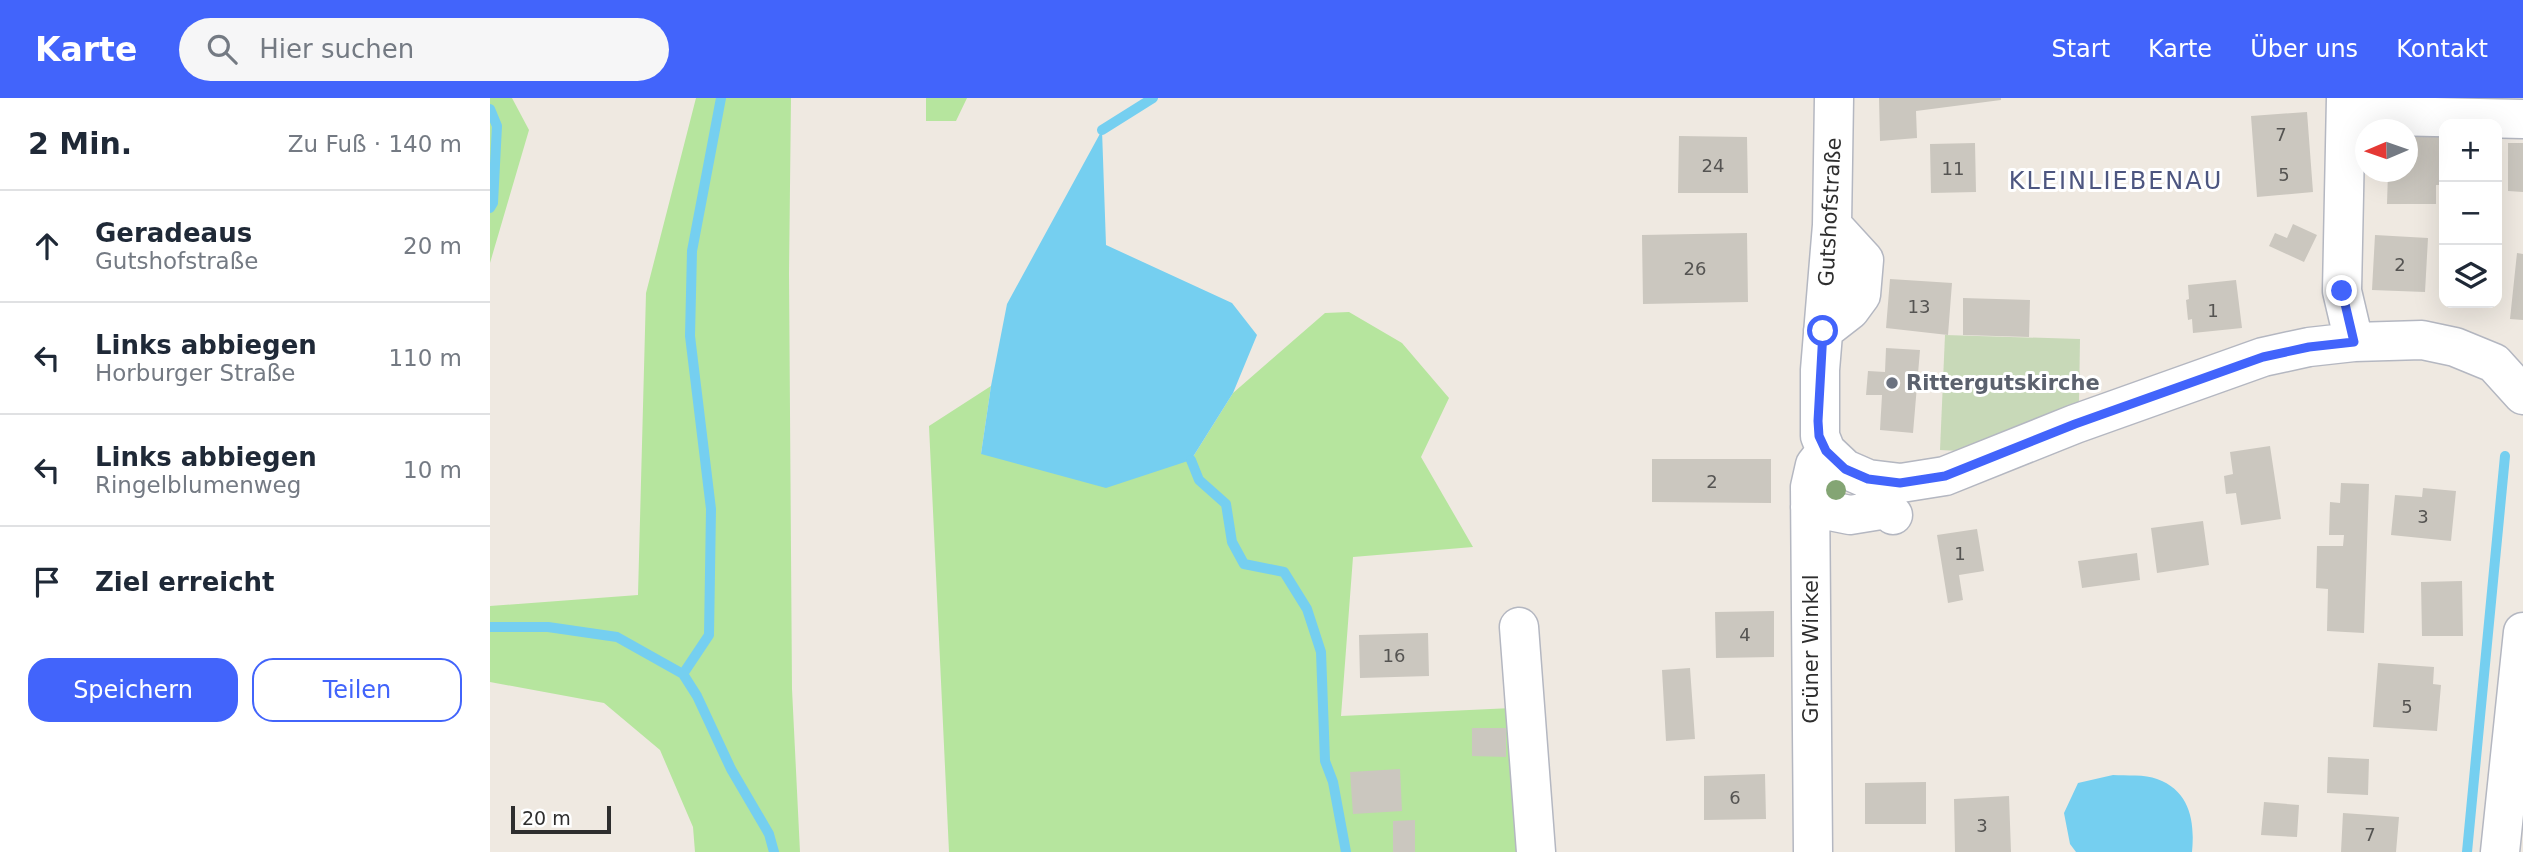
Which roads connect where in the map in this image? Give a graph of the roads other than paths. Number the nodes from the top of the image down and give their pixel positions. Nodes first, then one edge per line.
1 (1834, 98) edge
2 (2346, 106) edge
3 (2523, 119) edge
4 (2354, 342) junction
5 (2523, 394) edge
6 (1826, 451) junction
7 (1810, 507) junction
8 (1893, 515) dead end
9 (1519, 627) dead end
10 (2523, 632) edge
11 (1536, 852) edge
12 (1815, 852) edge
13 (2500, 852) edge

1 - 6 street, Gutshofstraße
2 - 3 street
2 - 4 street
4 - 5 street
4 - 6 street
6 - 7 street, Grüner Winkel
7 - 8 street
7 - 12 street, Grüner Winkel
9 - 11 street
10 - 13 street

